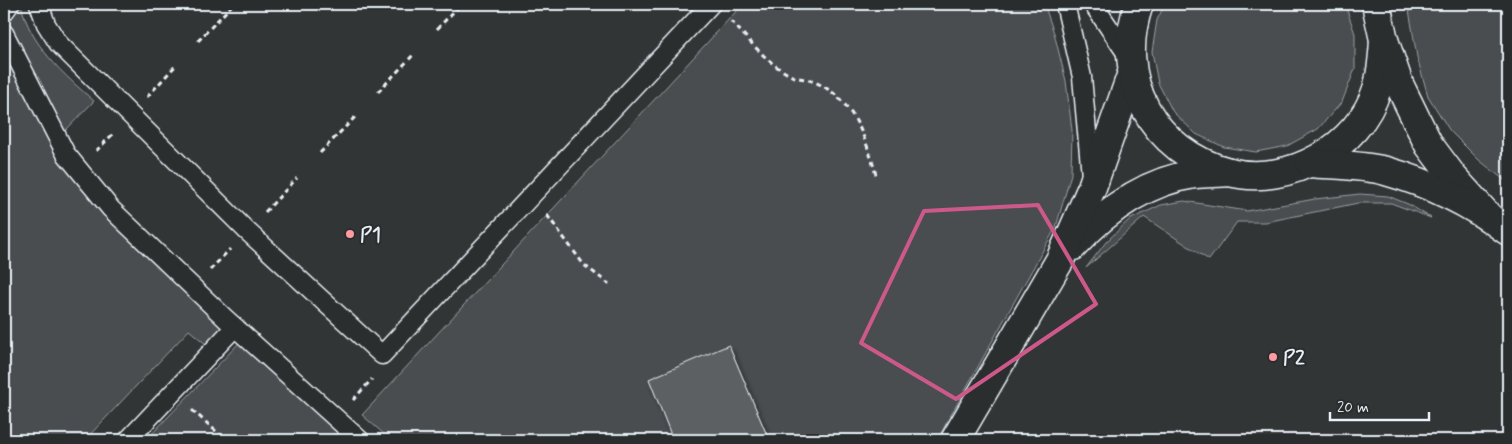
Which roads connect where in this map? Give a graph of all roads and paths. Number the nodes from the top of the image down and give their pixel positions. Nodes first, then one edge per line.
1 (10, 4) edge
2 (39, 4) edge
3 (233, 4) edge
4 (461, 4) edge
5 (711, 4) edge
6 (1065, 4) edge
7 (1093, 4) edge
8 (1116, 4) edge
9 (1139, 4) edge
10 (1377, 5) edge
11 (4, 12) edge
12 (729, 19) dead end
13 (437, 29) dead end
14 (4, 33) edge
15 (1384, 40) junction
16 (198, 41) dead end
17 (415, 53) dead end
18 (1131, 59) junction
19 (177, 64) dead end
20 (378, 92) dead end
21 (145, 98) dead end
22 (357, 115) dead end
23 (115, 132) dead end
24 (95, 152) dead end
25 (320, 153) dead end
26 (1310, 163) junction
27 (1230, 172) junction
28 (876, 175) dead end
29 (297, 178) dead end
30 (1092, 187) junction
31 (529, 198) junction
32 (259, 218) dead end
33 (1499, 224) edge
34 (234, 245) dead end
35 (1060, 260) junction
36 (208, 272) dead end
37 (609, 284) dead end
38 (235, 327) junction
39 (382, 355) junction
40 (173, 392) junction
41 (337, 419) junction
42 (128, 440) edge
43 (226, 440) edge
44 (360, 440) edge
45 (955, 440) edge

1 - 11 lane
2 - 39 lane
3 - 16 path
4 - 13 path
5 - 31 lane
6 - 30 lane
7 - 18 lane
8 - 18 street
9 - 18 street
10 - 15 street
12 - 28 path
14 - 38 lane
15 - 26 street
15 - 33 street
17 - 20 path
18 - 27 street
18 - 30 street
19 - 21 path
22 - 25 path
23 - 24 path
26 - 27 street
26 - 33 street
27 - 35 street
29 - 32 path
30 - 35 street
31 - 37 path
31 - 39 lane
34 - 36 path
35 - 45 street
38 - 40 lane
38 - 41 lane
39 - 41 path
40 - 42 lane
40 - 43 path
41 - 44 lane

